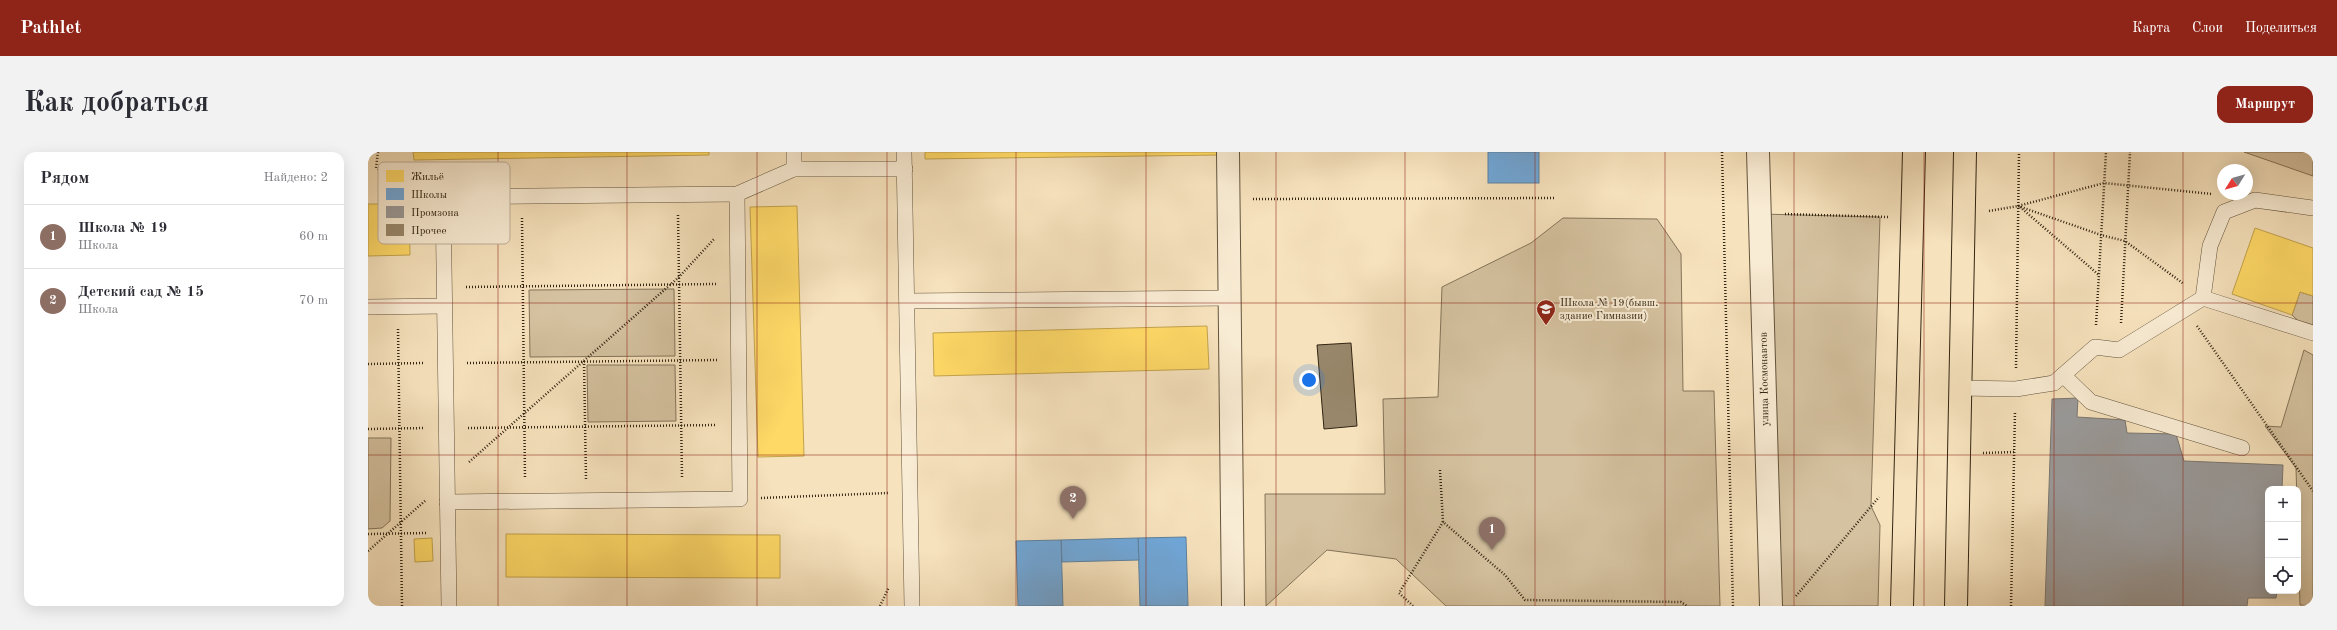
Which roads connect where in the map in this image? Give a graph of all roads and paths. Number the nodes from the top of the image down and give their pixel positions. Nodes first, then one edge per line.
1 (378, 152) edge
2 (794, 152) edge
3 (904, 152) edge
4 (1228, 152) edge
5 (1722, 152) edge
6 (1758, 152) edge
7 (1914, 152) edge
8 (1965, 152) edge
9 (2106, 152) edge
10 (2130, 152) edge
11 (378, 169) edge
12 (794, 169) junction
13 (905, 169) junction
14 (2104, 183) junction
15 (2128, 184) junction
16 (737, 194) junction
17 (678, 195) junction
18 (2216, 195) dead end
19 (510, 197) edge
20 (522, 197) junction
21 (1556, 198) dead end
22 (1228, 201) junction
23 (2018, 206) junction
24 (2313, 208) edge
25 (737, 214) junction
26 (2101, 235) junction
27 (2125, 241) junction
28 (444, 244) edge
29 (2099, 274) junction
30 (679, 277) junction
31 (738, 284) junction
32 (670, 285) junction
33 (679, 285) junction
34 (523, 286) junction
35 (444, 288) junction
36 (1230, 298) junction
37 (2203, 298) junction
38 (907, 301) junction
39 (398, 306) junction
40 (444, 306) junction
41 (368, 307) edge
42 (2185, 309) junction
43 (2313, 333) edge
44 (2095, 347) junction
45 (2119, 350) junction
46 (680, 360) junction
47 (739, 360) junction
48 (584, 361) junction
49 (524, 362) junction
50 (399, 363) junction
51 (445, 363) junction
52 (368, 364) edge
53 (2063, 375) junction
54 (1960, 388) junction
55 (524, 413) junction
56 (681, 425) junction
57 (740, 425) junction
58 (525, 427) junction
59 (585, 427) junction
60 (446, 428) junction
61 (508, 428) junction
62 (368, 429) edge
63 (400, 429) junction
64 (2242, 448) dead end
65 (2014, 452) dead end
66 (1959, 454) junction
67 (1440, 470) dead end
68 (447, 482) junction
69 (2313, 491) edge
70 (910, 492) junction
71 (1881, 494) dead end
72 (740, 499) junction
73 (682, 500) junction
74 (586, 501) junction
75 (447, 502) junction
76 (526, 502) junction
77 (401, 522) junction
78 (1443, 522) junction
79 (401, 533) junction
80 (447, 533) junction
81 (368, 534) edge
82 (388, 534) junction
83 (368, 551) edge
84 (1793, 600) dead end
85 (402, 606) edge
86 (449, 606) edge
87 (912, 606) edge
88 (1233, 606) edge
89 (1413, 606) edge
90 (1687, 606) edge
91 (1733, 606) edge
92 (1771, 606) edge
93 (1902, 606) edge
94 (1956, 606) edge

1 - 11 path
2 - 12 lane
3 - 13 lane
4 - 22 street
5 - 91 path
6 - 92 street, улица Космонавтов
7 - 93 main road
8 - 54 main road
9 - 14 path
10 - 15 path
12 - 13 lane
12 - 16 lane
13 - 38 lane
14 - 15 path
14 - 23 path
14 - 26 path
15 - 18 path
15 - 27 path
16 - 17 lane
16 - 25 lane
17 - 20 lane
17 - 30 path
19 - 20 lane
20 - 34 path
21 - 22 path
22 - 36 street
23 - 26 path
23 - 29 path
24 - 37 lane
25 - 30 path
25 - 31 lane
26 - 27 path
26 - 29 path
27 - 37 path
27 - 45 path
28 - 35 lane
29 - 44 path
30 - 32 path
30 - 33 path
31 - 33 path
31 - 47 lane
32 - 33 path
32 - 34 path
32 - 48 path
33 - 46 path
34 - 35 path
34 - 49 path
35 - 40 lane
36 - 38 lane
36 - 88 street
37 - 42 lane
37 - 43 lane
38 - 70 lane
39 - 40 lane
39 - 41 lane
39 - 50 path
40 - 51 lane
42 - 45 lane
42 - 69 path
44 - 45 lane
44 - 53 lane
46 - 47 path
46 - 48 path
46 - 56 path
47 - 57 lane
48 - 49 path
48 - 55 path
48 - 59 path
49 - 51 path
49 - 55 path
50 - 51 path
50 - 52 path
50 - 63 path
51 - 60 lane
53 - 54 lane
53 - 64 lane
54 - 66 main road
55 - 58 path
55 - 61 path
56 - 57 path
56 - 59 path
56 - 73 path
57 - 72 lane
58 - 59 path
58 - 61 path
58 - 76 path
59 - 74 path
60 - 61 path
60 - 63 path
60 - 68 lane
61 - 68 path
62 - 63 path
63 - 77 path
65 - 66 path
66 - 94 main road
67 - 78 path
68 - 75 lane
68 - 77 path
70 - 72 path
70 - 87 lane
71 - 84 path
72 - 73 lane
73 - 74 lane
74 - 76 lane
75 - 76 lane
75 - 80 lane
77 - 79 path
77 - 82 path
78 - 89 path
78 - 90 path
79 - 80 path
79 - 82 path
79 - 85 path
80 - 86 lane
81 - 82 path
82 - 83 path

